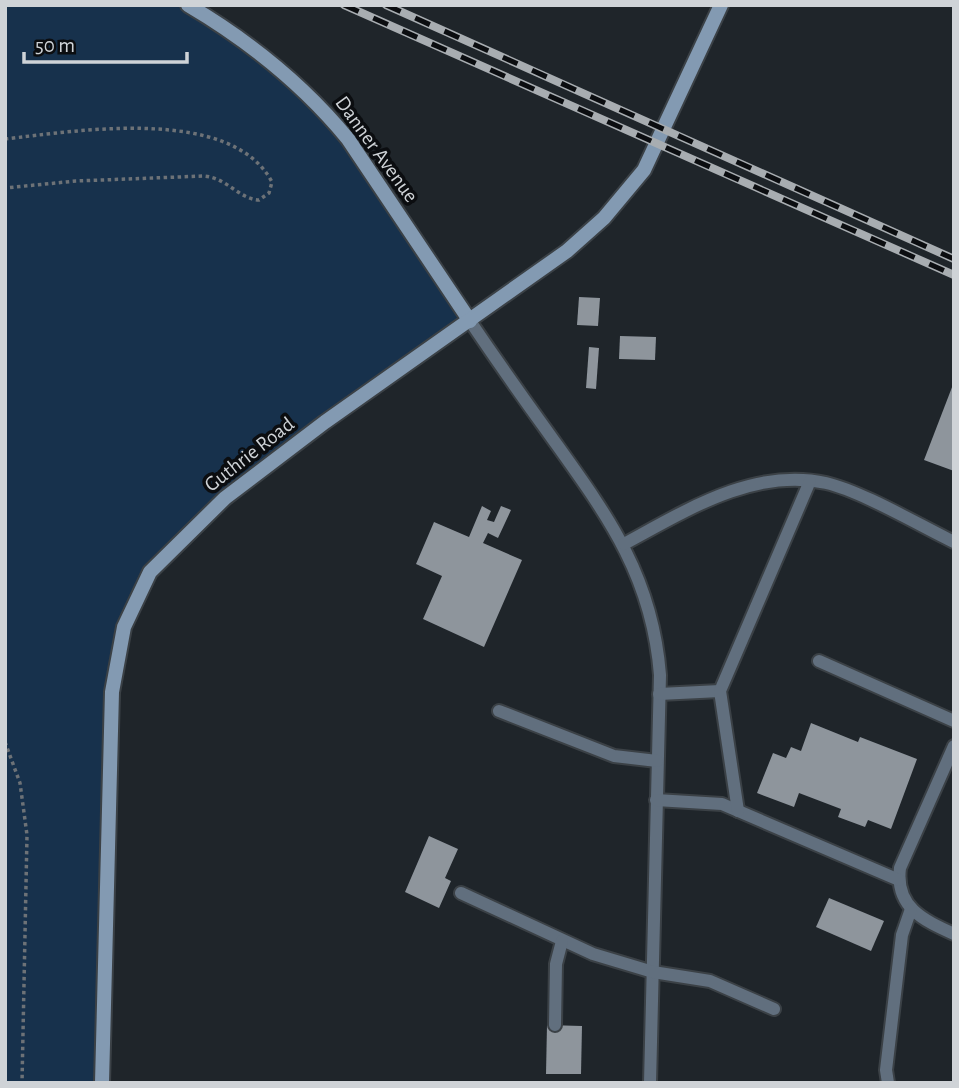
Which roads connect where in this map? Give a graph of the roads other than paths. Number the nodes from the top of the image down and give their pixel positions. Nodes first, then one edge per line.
1 (188, 5) edge
2 (721, 5) edge
3 (470, 321) junction
4 (810, 481) junction
5 (954, 542) edge
6 (624, 544) junction
7 (819, 661) dead end
8 (720, 691) junction
9 (659, 694) junction
10 (499, 710) dead end
11 (954, 721) edge
12 (954, 746) edge
13 (657, 761) junction
14 (656, 800) junction
15 (738, 811) junction
16 (898, 880) junction
17 (461, 893) dead end
18 (911, 909) junction
19 (954, 934) edge
20 (562, 941) junction
21 (653, 972) junction
22 (775, 1009) dead end
23 (555, 1025) dead end
24 (102, 1083) edge
25 (650, 1083) edge
26 (888, 1083) edge

1 - 3 street, Danner Avenue
2 - 3 street, Guthrie Road
3 - 6 lane
3 - 24 street, Guthrie Road
4 - 5 lane
4 - 6 lane
4 - 8 lane
6 - 9 lane
7 - 11 lane
8 - 9 lane
8 - 15 lane
9 - 13 lane
10 - 13 lane
12 - 16 lane
13 - 14 lane
14 - 15 lane
14 - 21 lane
15 - 16 lane
16 - 18 lane
17 - 20 lane
18 - 19 lane
18 - 26 lane
20 - 21 lane
20 - 23 lane
21 - 22 lane
21 - 25 lane

